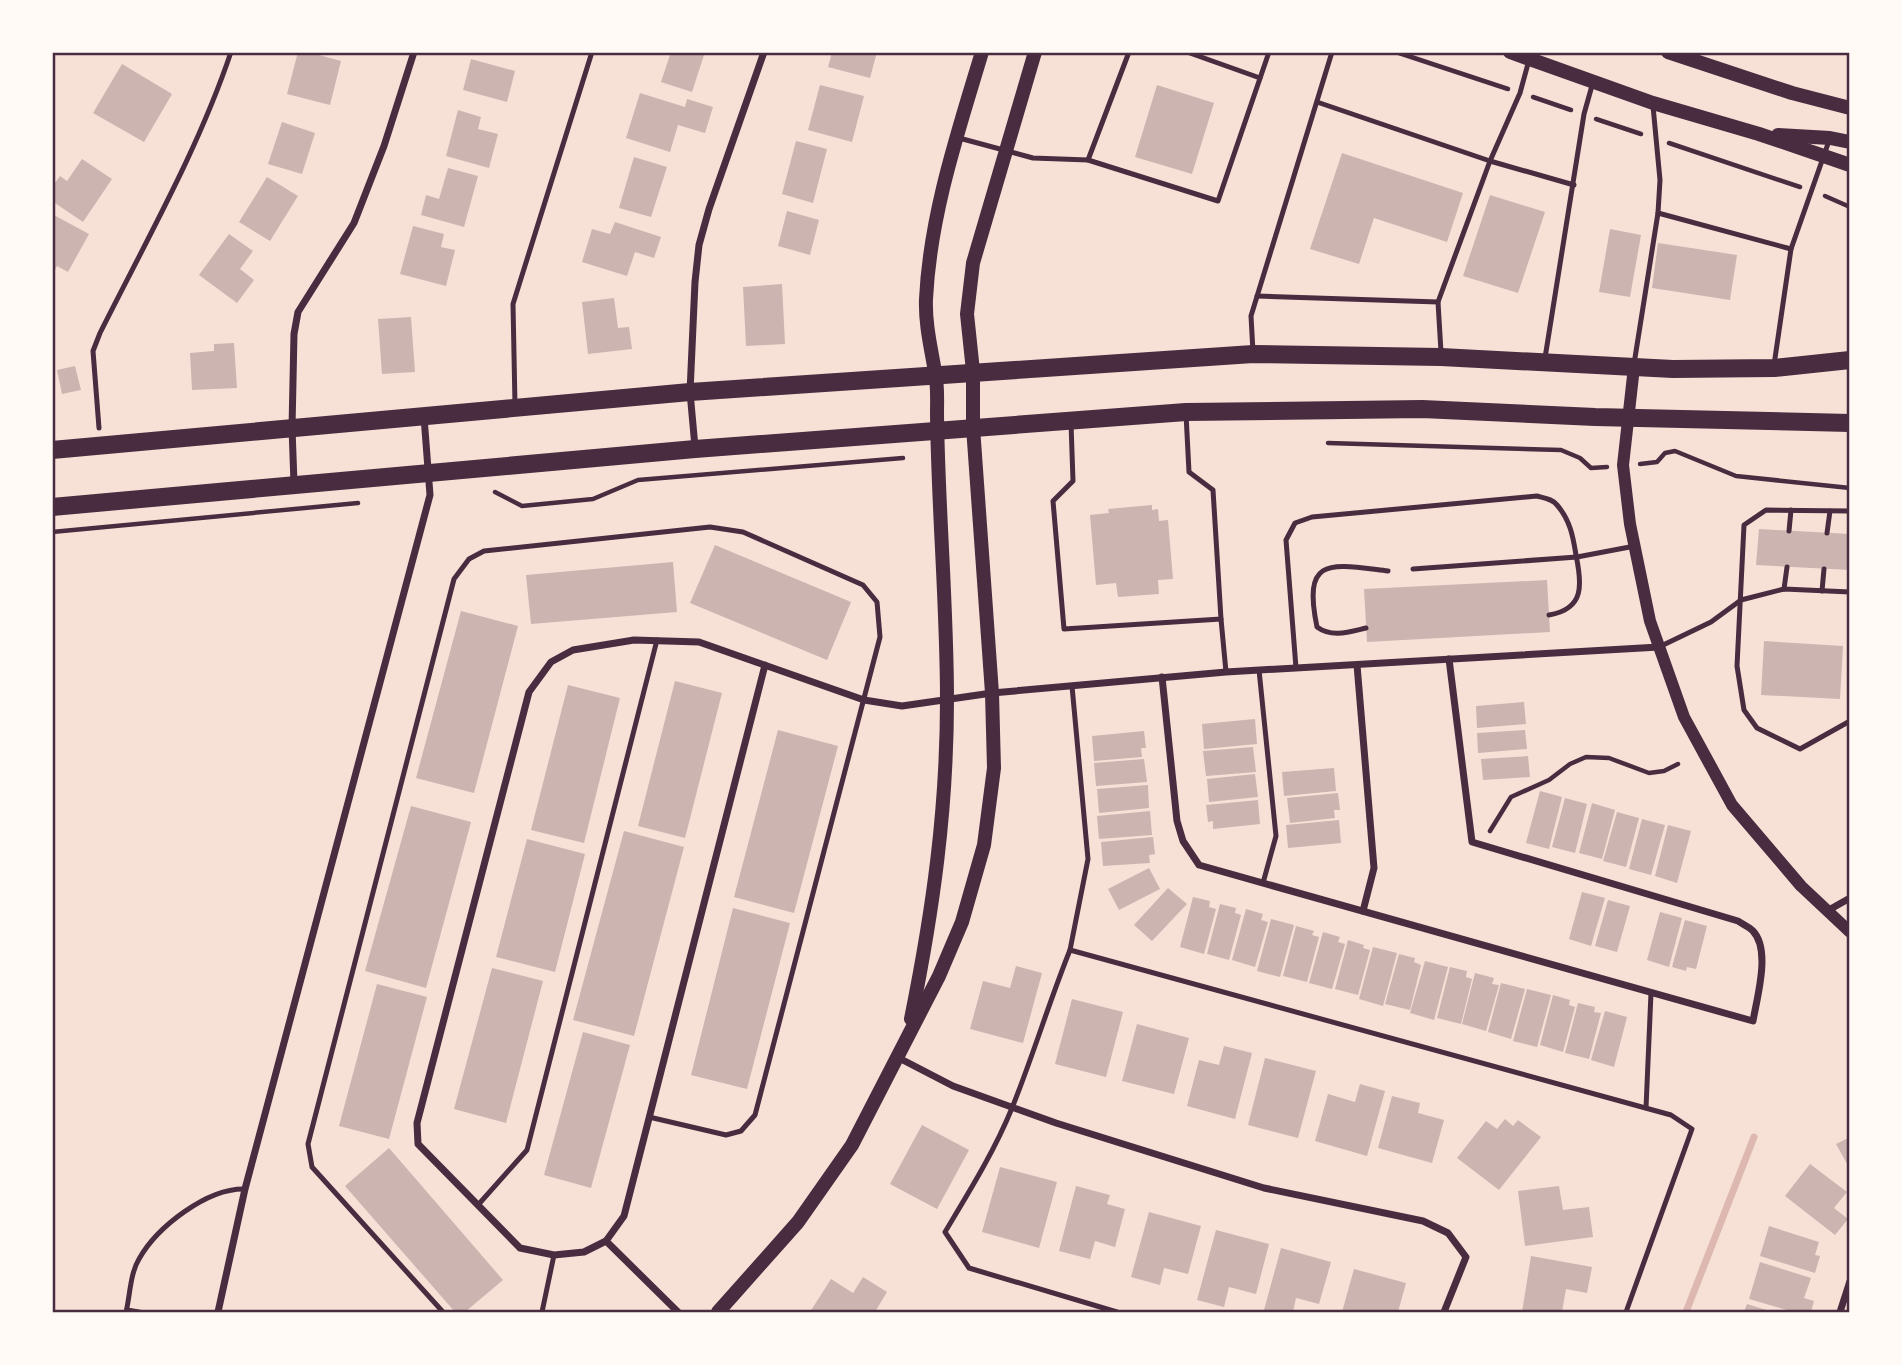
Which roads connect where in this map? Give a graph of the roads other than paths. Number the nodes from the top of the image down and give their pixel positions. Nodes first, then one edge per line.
1 (230, 52) edge
2 (414, 52) edge
3 (592, 52) edge
4 (764, 52) edge
5 (982, 52) edge
6 (1035, 52) edge
7 (1129, 52) edge
8 (1187, 52) edge
9 (1269, 52) edge
10 (1332, 52) edge
11 (1510, 52) edge
12 (1668, 52) edge
13 (1530, 56) edge
14 (1260, 78) junction
15 (1592, 82) junction
16 (1317, 102) junction
17 (1653, 103) junction
18 (1850, 108) edge
19 (1759, 134) junction
20 (956, 137) junction
21 (1830, 138) junction
22 (1850, 142) edge
23 (1006, 150) junction
24 (1823, 156) junction
25 (1088, 160) junction
26 (1490, 161) junction
27 (1850, 165) edge
28 (1574, 185) junction
29 (1658, 213) junction
30 (1791, 249) junction
31 (1257, 296) junction
32 (1438, 302) junction
33 (1253, 354) junction
34 (1441, 357) junction
35 (1850, 360) edge
36 (1544, 361) junction
37 (1634, 367) junction
38 (1774, 368) junction
39 (973, 371) junction
40 (936, 374) junction
41 (690, 392) junction
42 (516, 407) junction
43 (1186, 412) junction
44 (424, 416) junction
45 (1628, 417) junction
46 (1070, 420) junction
47 (1850, 423) edge
48 (973, 427) junction
49 (99, 428) dead end
50 (292, 428) junction
51 (937, 430) junction
52 (695, 449) junction
53 (52, 450) edge
54 (429, 471) junction
55 (294, 486) junction
56 (52, 507) edge
57 (1791, 510) junction
58 (1830, 511) junction
59 (1850, 512) edge
60 (1790, 531) dead end
61 (1827, 533) dead end
62 (1635, 547) junction
63 (1577, 557) junction
64 (1787, 567) dead end
65 (1413, 569) dead end
66 (1824, 569) dead end
67 (1388, 571) dead end
68 (1784, 589) junction
69 (1822, 591) junction
70 (1850, 592) edge
71 (1741, 600) junction
72 (1549, 615) dead end
73 (1221, 619) junction
74 (1366, 628) dead end
75 (657, 640) junction
76 (1659, 647) junction
77 (1449, 659) junction
78 (1357, 664) junction
79 (765, 665) junction
80 (1296, 668) junction
81 (1259, 670) junction
82 (1226, 672) junction
83 (1162, 677) junction
84 (1073, 685) junction
85 (992, 693) junction
86 (947, 698) junction
87 (863, 700) junction
88 (1850, 722) edge
89 (1263, 883) junction
90 (1850, 898) edge
91 (1363, 911) junction
92 (1827, 911) junction
93 (1850, 932) edge
94 (1070, 950) junction
95 (1651, 993) junction
96 (907, 1037) junction
97 (897, 1057) junction
98 (1012, 1108) junction
99 (1646, 1108) junction
100 (649, 1117) junction
101 (245, 1189) junction
102 (478, 1205) junction
103 (606, 1241) junction
104 (554, 1255) junction
105 (1850, 1281) edge
106 (126, 1311) edge
107 (139, 1312) edge
108 (218, 1312) edge
109 (443, 1312) edge
110 (542, 1312) edge
111 (678, 1312) edge
112 (718, 1312) edge
113 (1117, 1312) edge
114 (1446, 1312) edge
115 (1626, 1312) edge
116 (1840, 1312) edge

1 - 49 lane
2 - 50 street
3 - 42 lane
4 - 41 street
5 - 20 main road
6 - 23 main road
7 - 25 lane
8 - 14 lane
9 - 14 lane
10 - 16 lane
11 - 13 main road
12 - 18 main road
13 - 15 main road
13 - 26 lane
14 - 25 lane
15 - 17 main road
15 - 28 lane
16 - 26 lane
16 - 31 lane
17 - 19 main road
17 - 29 lane
19 - 21 main road
19 - 24 main road
20 - 23 lane
20 - 40 main road
21 - 22 main road
21 - 24 lane
23 - 25 lane
23 - 39 main road
24 - 27 main road
24 - 30 lane
26 - 28 lane
26 - 32 lane
28 - 36 lane
29 - 30 lane
29 - 37 lane
30 - 38 lane
31 - 32 lane
31 - 33 lane
32 - 34 lane
33 - 34 main road
33 - 39 main road
34 - 36 main road
35 - 38 main road
36 - 37 main road
37 - 38 main road
37 - 45 street
39 - 40 main road
39 - 48 main road
40 - 41 main road
40 - 51 main road
41 - 42 main road
41 - 52 street
42 - 44 main road
43 - 45 main road
43 - 46 main road
43 - 73 lane
44 - 50 main road
44 - 54 street
45 - 47 main road
45 - 62 street
46 - 48 main road
46 - 73 lane
48 - 51 main road
48 - 85 main road
50 - 53 main road
50 - 55 street
51 - 52 main road
51 - 86 main road
52 - 54 main road
54 - 55 main road
54 - 101 street
55 - 56 main road
57 - 58 lane
57 - 60 lane
57 - 71 lane
58 - 59 lane
58 - 61 lane
62 - 63 lane
62 - 76 street
63 - 65 lane
63 - 72 lane
63 - 80 lane
64 - 68 lane
66 - 69 lane
67 - 74 lane
68 - 69 lane
68 - 71 lane
69 - 70 lane
71 - 76 lane
71 - 88 lane
73 - 82 lane
75 - 79 street
75 - 102 lane
75 - 102 street
76 - 77 street
76 - 92 street
77 - 78 street
77 - 95 street
78 - 80 street
78 - 91 street
79 - 87 street
79 - 100 street
80 - 81 street
81 - 82 street
81 - 89 lane
82 - 83 street
83 - 84 street
83 - 89 street
84 - 85 street
84 - 94 lane
85 - 86 street
85 - 96 main road
86 - 87 street
86 - 96 main road
87 - 100 lane
87 - 109 lane
89 - 91 street
90 - 92 street
91 - 95 street
92 - 93 street
94 - 98 lane
94 - 99 lane
95 - 99 lane
96 - 97 main road
97 - 98 street
97 - 112 main road
98 - 113 lane
98 - 114 street
99 - 115 lane
100 - 103 street
101 - 106 lane
101 - 108 street
102 - 104 street
103 - 104 street
103 - 111 street
104 - 110 lane
105 - 116 street
106 - 107 lane

